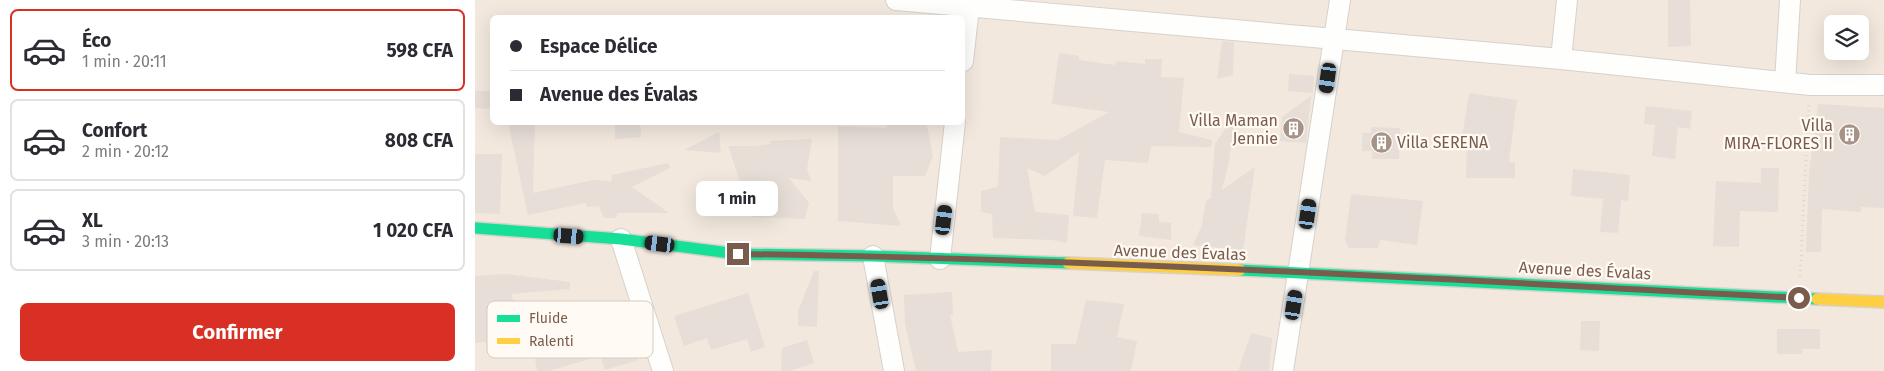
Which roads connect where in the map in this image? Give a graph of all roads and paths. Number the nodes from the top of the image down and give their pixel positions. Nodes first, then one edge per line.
1 (896, 0) edge
2 (1341, 0) edge
3 (1567, 0) edge
4 (1791, 0) edge
5 (927, 1) edge
6 (969, 7) junction
7 (1333, 40) junction
8 (965, 43) edge
9 (1561, 58) junction
10 (1785, 82) junction
11 (1810, 84) junction
12 (1884, 85) edge
13 (955, 125) edge
14 (475, 228) edge
15 (621, 239) junction
16 (873, 256) junction
17 (940, 259) junction
18 (1300, 272) junction
19 (1799, 298) junction
20 (641, 301) edge
21 (1884, 302) edge
22 (653, 340) edge
23 (663, 371) edge
24 (894, 371) edge
25 (1283, 371) edge

1 - 5 street
2 - 7 street
3 - 9 street
4 - 10 street
5 - 6 street
6 - 7 street
6 - 8 street
7 - 9 street
7 - 18 street
9 - 10 street
10 - 11 street
11 - 12 street
11 - 19 path
13 - 17 street
14 - 15 street, Avenue des Évalas
15 - 16 street, Avenue des Évalas
15 - 20 street
16 - 17 street, Avenue des Évalas
16 - 24 street
17 - 18 street, Avenue des Évalas
18 - 19 street, Avenue des Évalas
18 - 25 street
19 - 21 street, Avenue des Évalas
22 - 23 street

